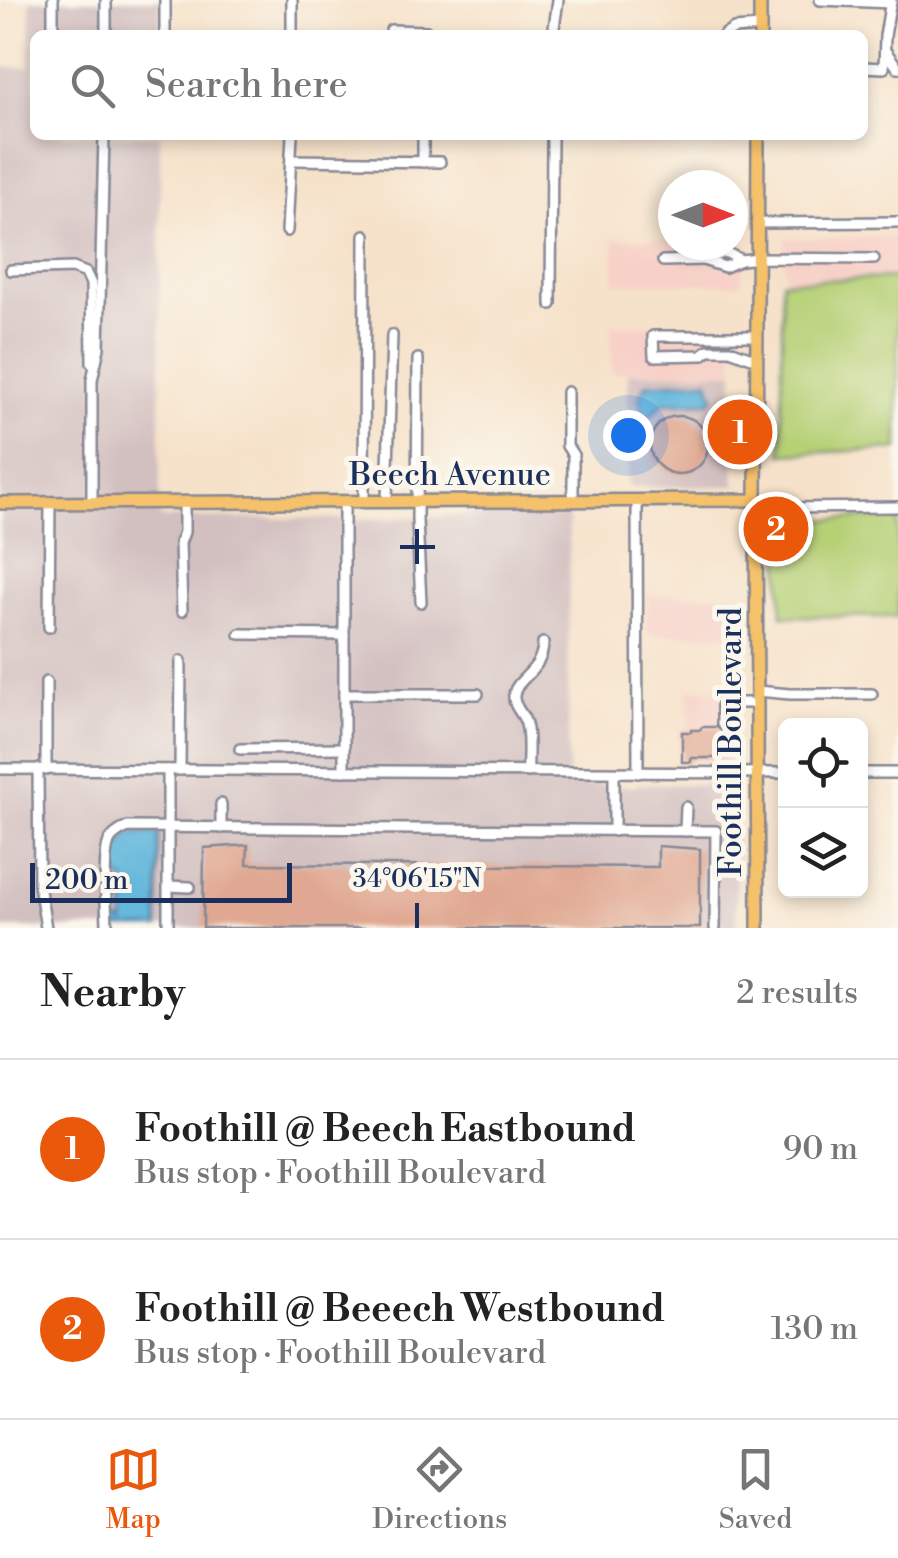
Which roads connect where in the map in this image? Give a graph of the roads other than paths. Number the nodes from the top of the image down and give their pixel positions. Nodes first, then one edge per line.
1 (53, 0) edge
2 (106, 0) edge
3 (165, 0) edge
4 (292, 0) edge
5 (558, 0) edge
6 (760, 0) edge
7 (820, 0) edge
8 (891, 1) edge
9 (53, 30) edge
10 (106, 30) edge
11 (165, 30) edge
12 (292, 30) edge
13 (554, 30) edge
14 (760, 30) edge
15 (885, 50) junction
16 (868, 67) edge
17 (898, 68) edge
18 (104, 140) edge
19 (292, 140) edge
20 (424, 140) edge
21 (552, 140) edge
22 (758, 140) edge
23 (292, 160) junction
24 (424, 162) junction
25 (440, 162) dead end
26 (758, 222) junction
27 (898, 222) edge
28 (287, 231) dead end
29 (365, 235) dead end
30 (758, 258) junction
31 (874, 259) dead end
32 (663, 261) dead end
33 (11, 270) dead end
34 (551, 304) dead end
35 (392, 335) dead end
36 (757, 336) junction
37 (418, 359) dead end
38 (757, 360) junction
39 (92, 380) junction
40 (567, 392) dead end
41 (756, 500) junction
42 (418, 501) junction
43 (573, 501) junction
44 (637, 501) junction
45 (0, 502) edge
46 (50, 502) junction
47 (92, 502) junction
48 (184, 502) junction
49 (344, 502) junction
50 (364, 502) junction
51 (387, 502) junction
52 (898, 507) edge
53 (420, 602) dead end
54 (182, 611) dead end
55 (49, 627) dead end
56 (240, 634) dead end
57 (344, 635) junction
58 (542, 643) dead end
59 (182, 661) dead end
60 (46, 682) dead end
61 (344, 694) junction
62 (478, 694) dead end
63 (872, 694) dead end
64 (756, 697) junction
65 (722, 724) dead end
66 (344, 748) junction
67 (240, 749) dead end
68 (0, 769) edge
69 (42, 770) junction
70 (168, 770) junction
71 (180, 770) junction
72 (344, 771) junction
73 (528, 772) junction
74 (614, 772) junction
75 (638, 773) junction
76 (757, 773) junction
77 (778, 773) edge
78 (868, 773) edge
79 (898, 773) edge
80 (221, 804) dead end
81 (686, 807) dead end
82 (168, 828) junction
83 (221, 828) junction
84 (614, 831) junction
85 (685, 831) junction
86 (168, 886) junction
87 (190, 887) dead end
88 (46, 928) edge
89 (107, 928) edge
90 (168, 928) edge
91 (716, 928) edge
92 (758, 928) edge

1 - 9 street
2 - 10 street
3 - 11 street
4 - 12 street
5 - 13 street
6 - 14 main road
7 - 8 street
8 - 15 street
15 - 16 street
15 - 17 street
18 - 39 street
19 - 23 street
20 - 24 street
21 - 34 street
22 - 26 main road, Foothill Boulevard
23 - 24 street
23 - 28 street
24 - 25 street
26 - 27 street
26 - 30 main road, Foothill Boulevard
29 - 50 street
30 - 31 street
30 - 32 street
30 - 36 main road, Foothill Boulevard
33 - 39 street
35 - 51 street
36 - 38 main road, Foothill Boulevard
36 - 38 street
37 - 42 street
38 - 41 main road, Foothill Boulevard
39 - 47 street
40 - 43 street
41 - 44 main road, Beech Avenue
41 - 52 street, Beech Avenue
41 - 64 main road, Foothill Boulevard
42 - 43 main road, Beech Avenue
42 - 51 main road, Beech Avenue
42 - 53 street
43 - 44 main road, Beech Avenue
44 - 75 street
45 - 46 main road, Beech Avenue
46 - 47 main road, Beech Avenue
46 - 55 street
47 - 48 main road, Beech Avenue
48 - 49 main road, Beech Avenue
48 - 54 street
49 - 50 main road, Beech Avenue
49 - 57 street
50 - 51 main road, Beech Avenue
56 - 57 street
57 - 61 street
58 - 73 street
59 - 71 street
60 - 69 street
61 - 62 street
61 - 66 street
63 - 64 street
64 - 65 street
64 - 76 main road, Foothill Boulevard
66 - 67 street
66 - 72 street
68 - 69 street
69 - 70 street
69 - 88 street
70 - 71 street
70 - 82 street
71 - 72 street
72 - 73 street
73 - 74 street
74 - 75 street
74 - 84 street
75 - 76 street
76 - 77 street
76 - 92 main road, Foothill Boulevard
78 - 79 street
80 - 83 street
81 - 85 street
82 - 83 street
82 - 86 street
82 - 89 street
83 - 84 street
84 - 85 street
85 - 91 street
86 - 87 street
86 - 90 street

